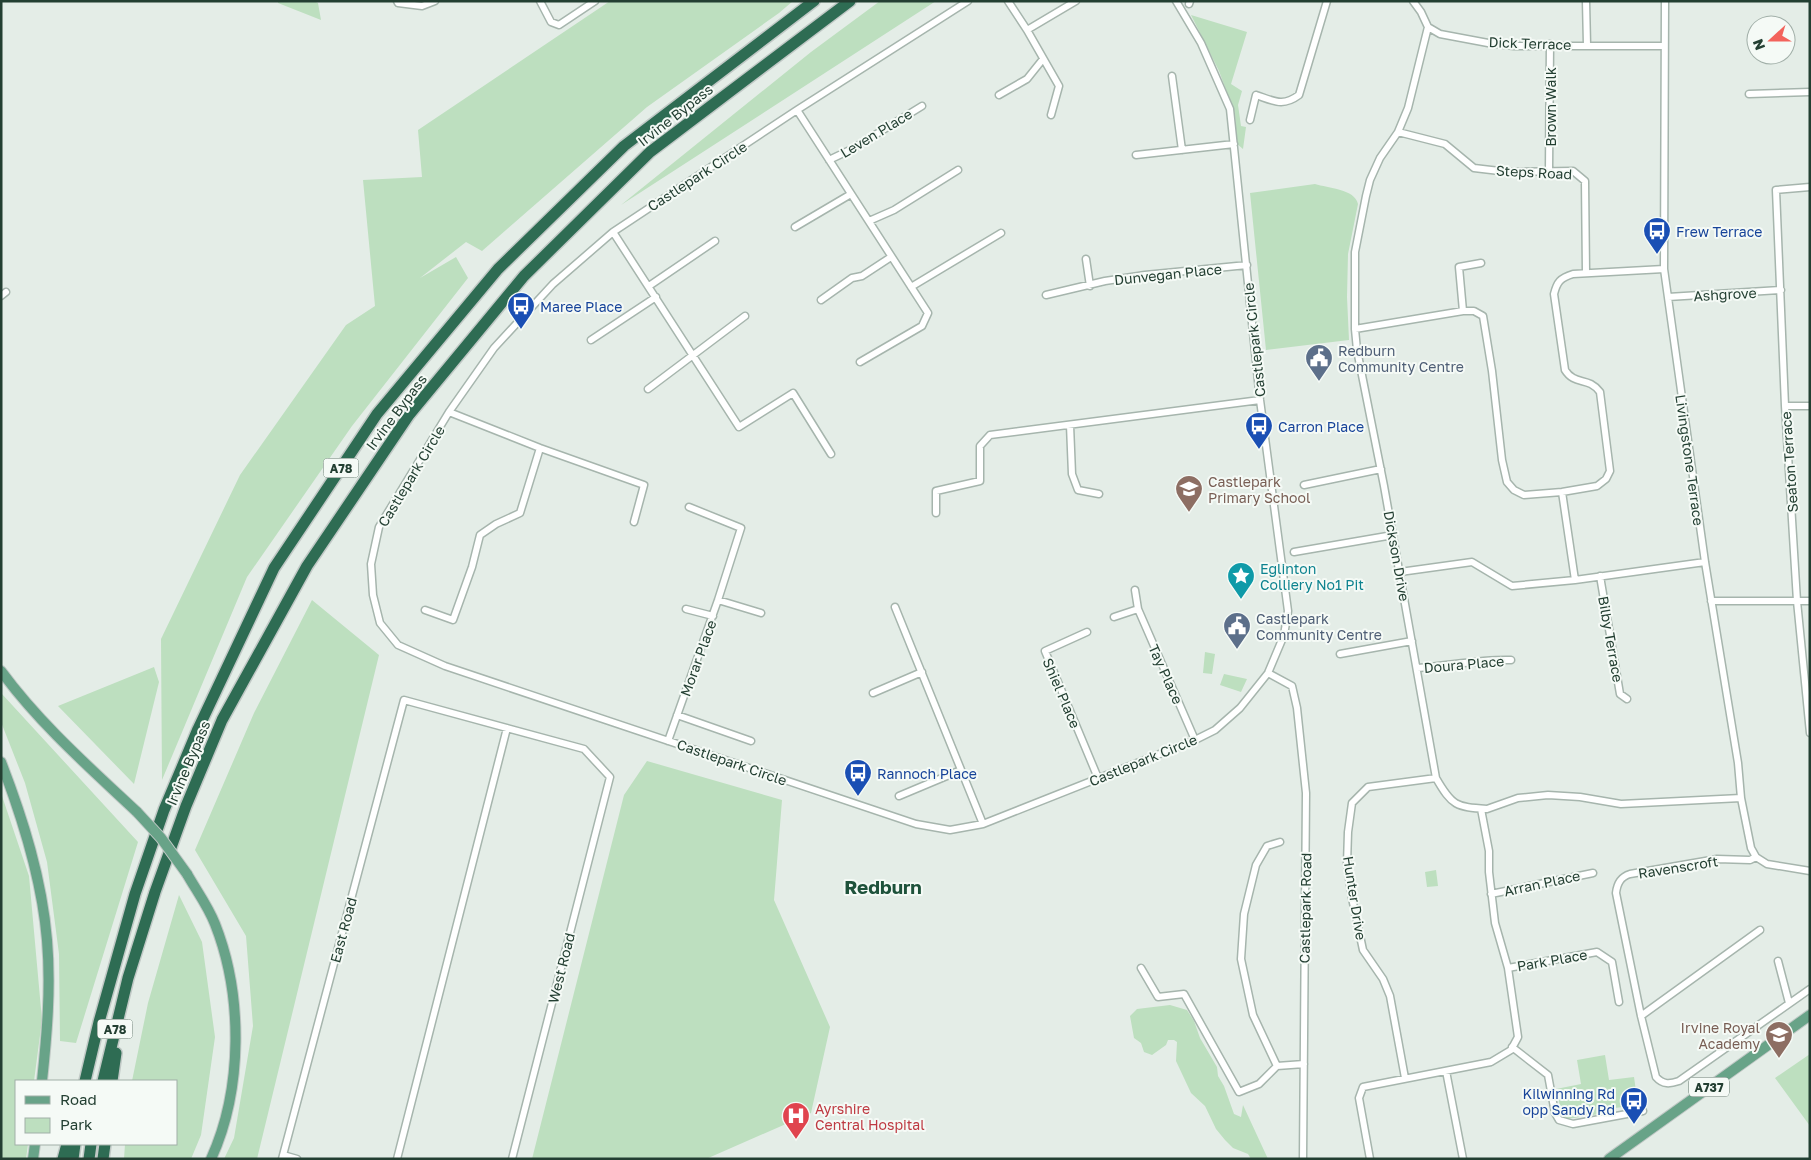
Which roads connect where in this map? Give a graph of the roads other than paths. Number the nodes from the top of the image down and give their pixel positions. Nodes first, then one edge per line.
1 (397, 1) edge
2 (435, 1) edge
3 (540, 1) edge
4 (595, 1) edge
5 (814, 1) edge
6 (850, 1) edge
7 (968, 1) edge
8 (1008, 1) edge
9 (1076, 1) edge
10 (1176, 1) edge
11 (1327, 1) edge
12 (1413, 1) edge
13 (1586, 1) edge
14 (1665, 1) edge
15 (1428, 27) junction
16 (1027, 30) junction
17 (1550, 44) junction
18 (1587, 45) junction
19 (1664, 46) junction
20 (1043, 59) junction
21 (1172, 76) dead end
22 (1810, 92) edge
23 (1749, 94) dead end
24 (999, 95) dead end
25 (922, 106) dead end
26 (797, 110) junction
27 (1051, 116) dead end
28 (1250, 120) dead end
29 (1398, 132) junction
30 (1234, 144) junction
31 (1182, 150) junction
32 (1136, 155) dead end
33 (829, 160) junction
34 (958, 170) dead end
35 (1549, 170) junction
36 (1810, 187) edge
37 (851, 194) junction
38 (869, 222) junction
39 (795, 227) dead end
40 (614, 232) junction
41 (1002, 233) dead end
42 (715, 241) dead end
43 (891, 256) junction
44 (1086, 259) dead end
45 (1481, 263) dead end
46 (1247, 265) junction
47 (1664, 269) junction
48 (1586, 273) junction
49 (649, 286) junction
50 (1090, 286) junction
51 (911, 287) junction
52 (1781, 290) junction
53 (1046, 295) dead end
54 (1668, 297) junction
55 (656, 298) junction
56 (821, 300) dead end
57 (1463, 311) junction
58 (745, 316) dead end
59 (1355, 329) junction
60 (591, 340) dead end
61 (693, 354) junction
62 (860, 362) dead end
63 (648, 389) dead end
64 (1260, 400) junction
65 (1785, 406) junction
66 (1810, 406) edge
67 (449, 412) junction
68 (1070, 425) junction
69 (540, 448) junction
70 (831, 454) dead end
71 (1381, 469) junction
72 (1304, 485) dead end
73 (1562, 492) junction
74 (1099, 494) dead end
75 (689, 507) dead end
76 (936, 513) dead end
77 (634, 522) dead end
78 (1393, 535) junction
79 (1294, 552) dead end
80 (1705, 562) junction
81 (1400, 572) junction
82 (1600, 576) junction
83 (1575, 580) junction
84 (1135, 590) dead end
85 (718, 600) junction
86 (1711, 601) junction
87 (1797, 601) junction
88 (1810, 601) edge
89 (895, 607) dead end
90 (686, 609) dead end
91 (1138, 609) junction
92 (425, 610) dead end
93 (761, 613) dead end
94 (713, 616) junction
95 (1114, 617) dead end
96 (1087, 632) dead end
97 (1412, 641) junction
98 (1340, 654) dead end
99 (1512, 660) dead end
100 (1417, 668) junction
101 (1, 671) edge
102 (922, 672) junction
103 (1268, 673) junction
104 (873, 693) dead end
105 (1627, 699) dead end
106 (677, 716) junction
107 (507, 728) junction
108 (1810, 733) edge
109 (1195, 740) junction
110 (668, 741) junction
111 (751, 741) dead end
112 (1, 762) edge
113 (961, 770) junction
114 (1098, 778) junction
115 (1436, 778) junction
116 (899, 796) dead end
117 (1741, 798) junction
118 (1482, 808) junction
119 (983, 824) junction
120 (1280, 842) dead end
121 (1756, 857) junction
122 (1810, 871) edge
123 (1593, 872) dead end
124 (1491, 894) junction
125 (1760, 930) dead end
126 (1778, 961) dead end
127 (1141, 968) dead end
128 (1508, 968) junction
129 (128, 978) junction
130 (1810, 989) edge
131 (1619, 1002) dead end
132 (1789, 1003) junction
133 (1810, 1015) edge
134 (1641, 1016) junction
135 (1512, 1047) junction
136 (1304, 1064) junction
137 (1277, 1066) junction
138 (1446, 1070) junction
139 (1405, 1078) junction
140 (42, 1080) edge
141 (85, 1080) edge
142 (103, 1080) edge
143 (112, 1080) edge
144 (1643, 1111) dead end
145 (35, 1145) edge
146 (67, 1145) edge
147 (75, 1145) edge
148 (91, 1145) edge
149 (105, 1145) edge
150 (282, 1157) edge
151 (34, 1159) edge
152 (63, 1159) edge
153 (73, 1159) edge
154 (89, 1159) edge
155 (103, 1159) edge
156 (211, 1159) edge
157 (297, 1159) edge
158 (397, 1159) edge
159 (512, 1159) edge
160 (1303, 1159) edge
161 (1370, 1159) edge
162 (1463, 1159) edge
163 (1609, 1159) edge

1 - 2 street
3 - 4 street
5 - 141 highway, Irvine Bypass / A78
6 - 129 highway, Irvine Bypass / A78
7 - 26 street, Castlepark Circle
8 - 16 street
9 - 16 street
10 - 30 street, Castlepark Circle
11 - 28 street
12 - 15 street
13 - 18 street
14 - 19 street, Livingstone Terrace
15 - 17 street, Dick Terrace
15 - 29 street, Dickson Drive
16 - 20 street
17 - 18 street, Dick Terrace
17 - 35 street, Brown Walk
18 - 19 street, Dick Terrace
19 - 47 street, Livingstone Terrace
20 - 24 street
20 - 27 street
21 - 31 street
22 - 23 street
25 - 33 street, Leven Place
26 - 33 street, Leven Place
26 - 40 street, Castlepark Circle
29 - 35 street, Steps Road
29 - 59 street, Dickson Drive
30 - 31 street
30 - 46 street, Castlepark Circle
31 - 32 street
33 - 37 street, Leven Place
34 - 38 street
35 - 48 street, Steps Road
36 - 52 street, Seaton Terrace
37 - 38 street, Leven Place
37 - 39 street
38 - 43 street, Leven Place
40 - 49 street
40 - 67 street, Castlepark Circle
41 - 51 street
42 - 49 street
43 - 51 street, Leven Place
43 - 56 street
44 - 50 street
45 - 57 street
46 - 50 street, Dunvegan Place
46 - 64 street, Castlepark Circle
47 - 48 street
47 - 54 street, Livingstone Terrace
48 - 73 street
49 - 55 street
50 - 53 street, Dunvegan Place
51 - 62 street, Leven Place
52 - 54 street, Ashgrove
52 - 65 street, Seaton Terrace
54 - 80 street, Livingstone Terrace
55 - 60 street
55 - 61 street
57 - 59 street
57 - 73 street
58 - 61 street
59 - 71 street, Dickson Drive
61 - 63 street
61 - 70 street
64 - 68 street
64 - 103 street, Castlepark Circle
65 - 66 street
65 - 87 street, Seaton Terrace
67 - 69 street
67 - 110 street, Castlepark Circle
68 - 74 street
68 - 76 street
69 - 77 street
69 - 92 street
71 - 72 street
71 - 78 street, Dickson Drive
73 - 83 street
75 - 85 street, Morar Place
78 - 79 street
78 - 81 street, Dickson Drive
80 - 82 street, Bilby Terrace
80 - 86 street, Livingstone Terrace
81 - 83 street, Bilby Terrace
81 - 97 street, Dickson Drive
82 - 83 street, Bilby Terrace
82 - 105 street, Bilby Terrace
84 - 91 street, Tay Place
85 - 93 street
85 - 94 street, Morar Place
86 - 87 street
86 - 117 street, Livingstone Terrace
87 - 88 street
87 - 108 street, Seaton Terrace
89 - 102 street
90 - 94 street
91 - 95 street
91 - 109 street, Tay Place
94 - 106 street, Morar Place
96 - 114 street, Shiel Place
97 - 98 street
97 - 100 street, Dickson Drive
99 - 100 street, Doura Place
100 - 115 street, Dickson Drive
101 - 156 main road, bridge
102 - 104 street
102 - 113 street
103 - 109 street, Castlepark Circle
103 - 136 street, Castlepark Road
106 - 110 street, Morar Place
106 - 111 street
107 - 150 street, East Road
107 - 158 street
107 - 159 street, West Road
109 - 114 street, Castlepark Circle
110 - 119 street, Castlepark Circle
112 - 140 main road
113 - 116 street
113 - 119 street
114 - 119 street, Castlepark Circle
115 - 118 street, Dickson Drive
115 - 139 street, Hunter Drive
117 - 118 street, Dickson Drive
117 - 121 street, Livingstone Terrace
118 - 124 street
120 - 137 street
121 - 122 street
121 - 134 street, Ravenscroft
123 - 124 street, Arran Place
124 - 128 street
125 - 134 street
126 - 132 street
127 - 137 street
128 - 131 street, Park Place
128 - 135 street
129 - 142 highway, Irvine Bypass / A78
129 - 143 highway
130 - 132 street
132 - 134 street, Ravenscroft
133 - 163 main road, A737
135 - 138 street
135 - 144 street
136 - 137 street
136 - 160 street, Castlepark Road
138 - 139 street
138 - 162 street
139 - 161 street
145 - 151 main road
146 - 152 highway
147 - 153 highway
148 - 154 highway
149 - 155 highway
150 - 157 street

